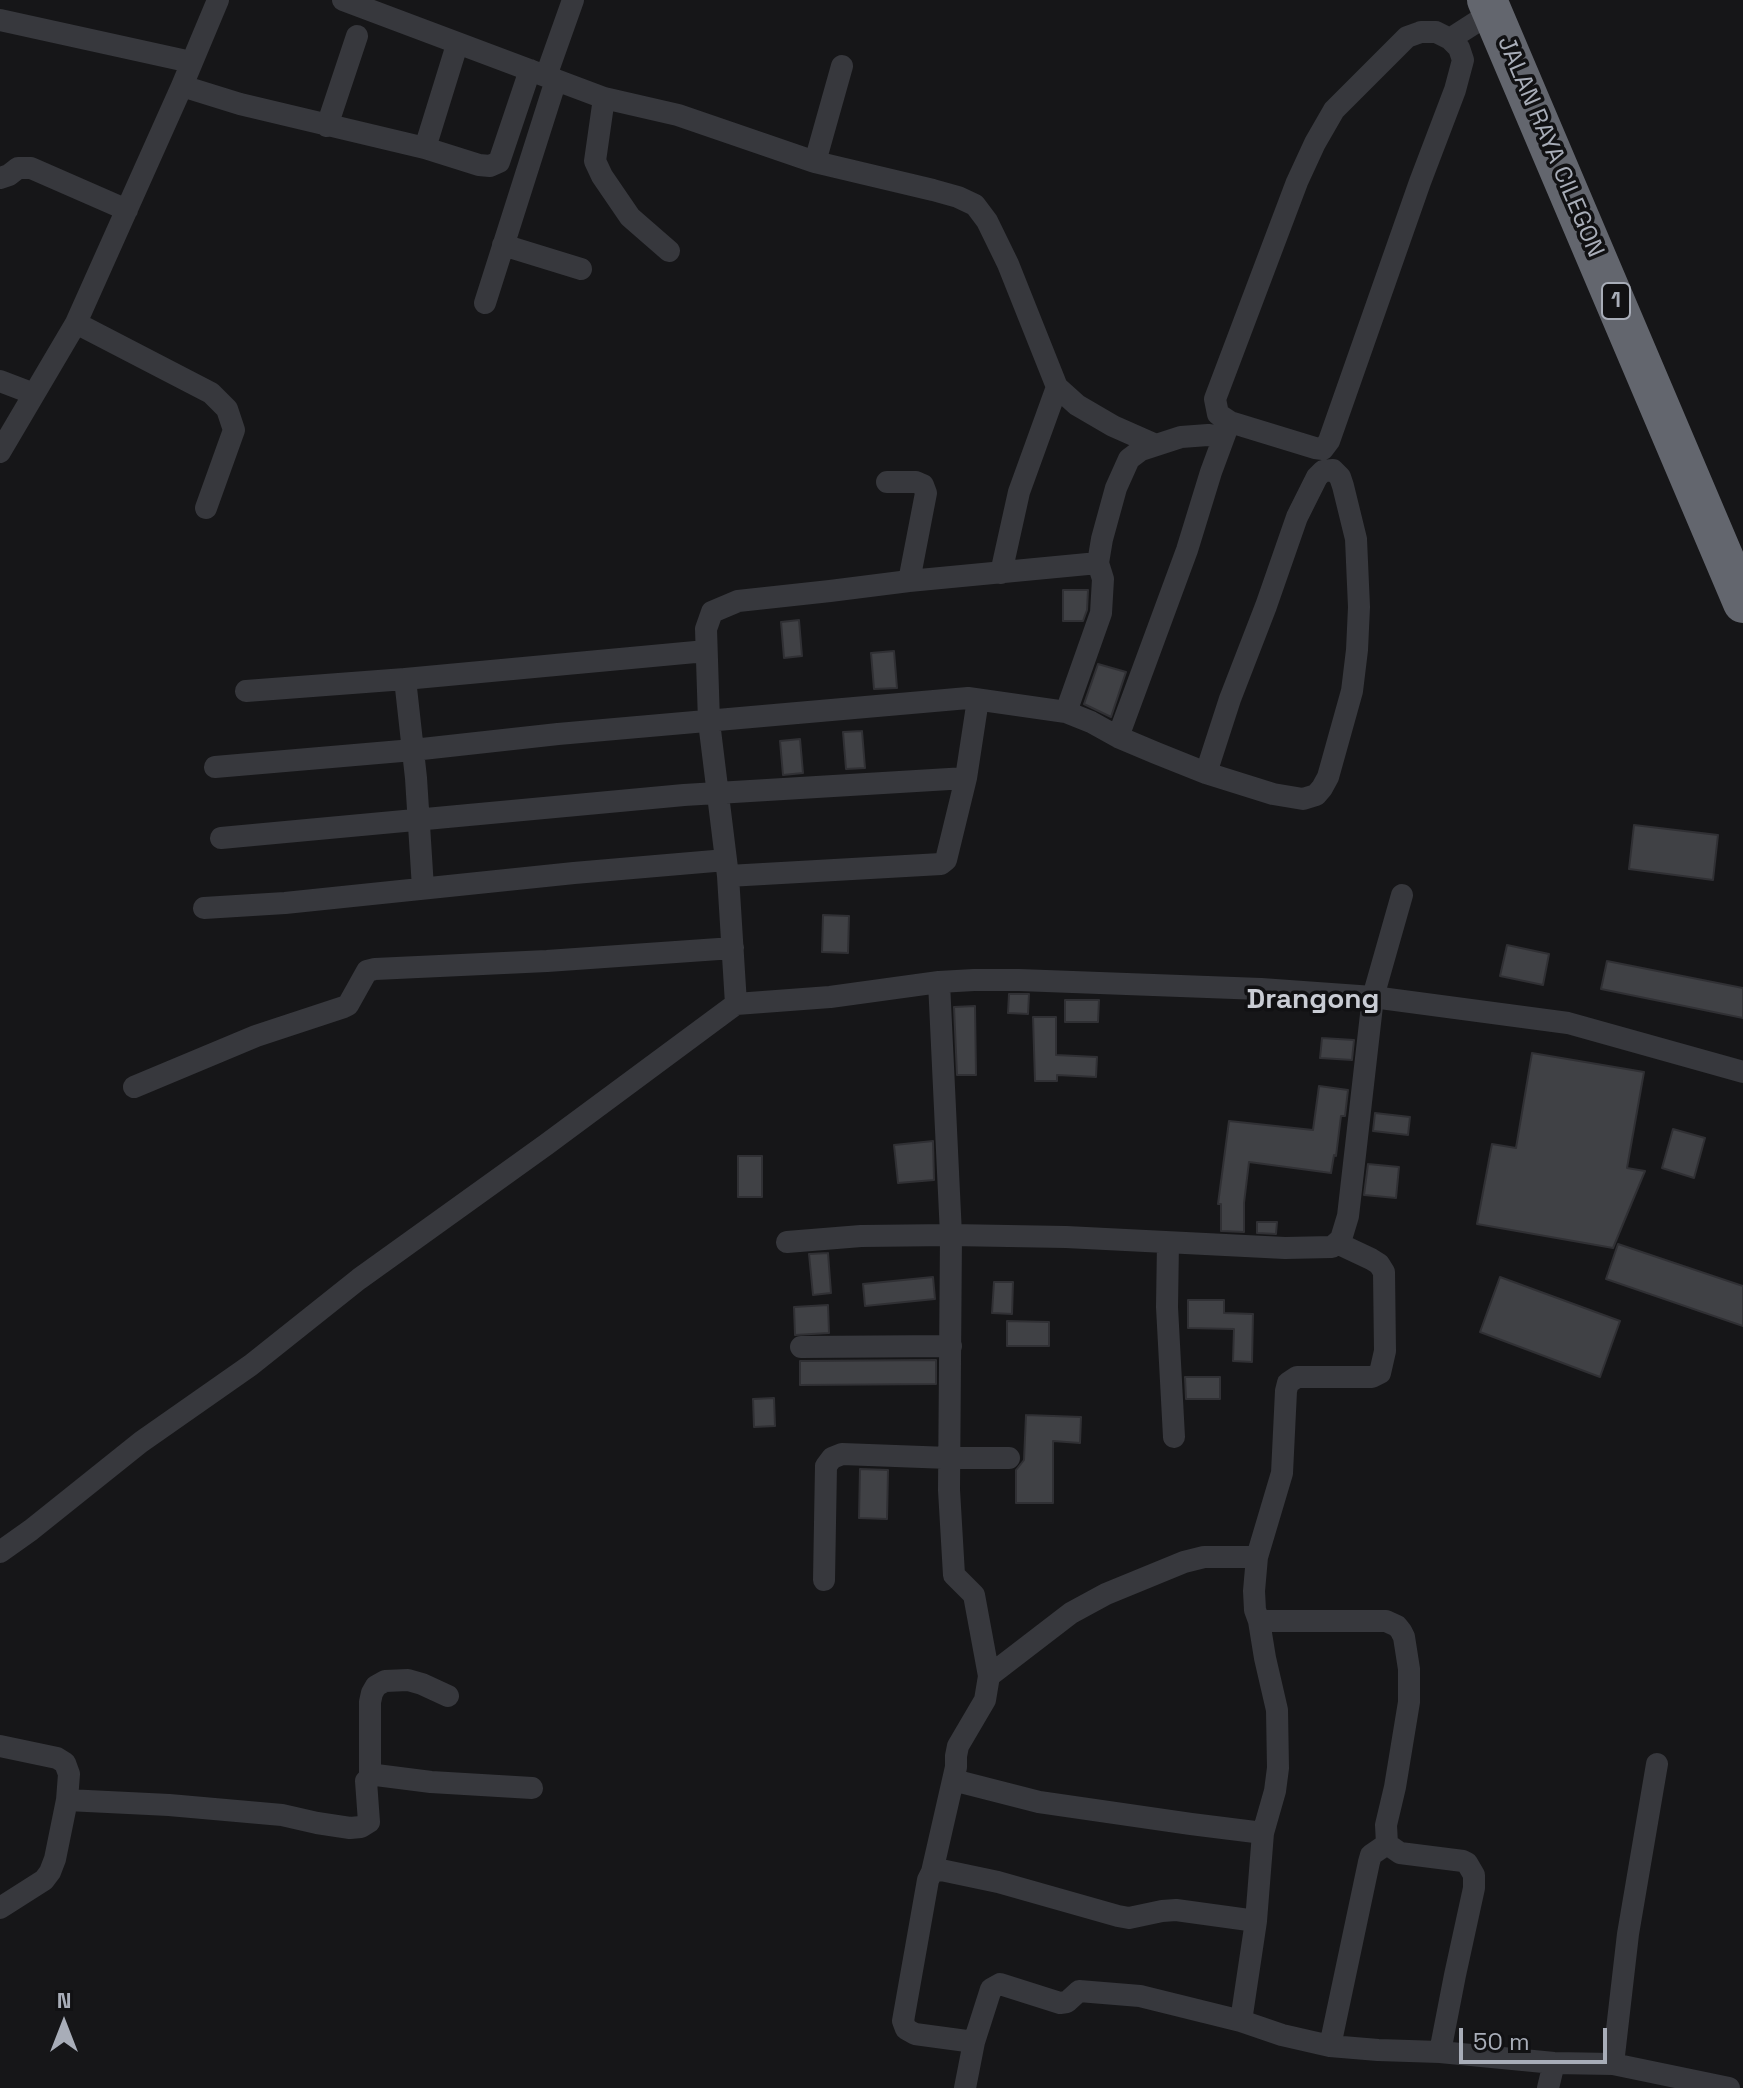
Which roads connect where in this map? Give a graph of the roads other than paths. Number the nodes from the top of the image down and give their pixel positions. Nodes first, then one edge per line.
1 (218, 0) edge
2 (343, 0) edge
3 (573, 0) edge
4 (1489, 6) edge
5 (0, 20) edge
6 (357, 36) dead end
7 (1450, 39) junction
8 (456, 48) dead end
9 (191, 62) junction
10 (842, 66) dead end
11 (544, 75) junction
12 (182, 86) junction
13 (604, 98) junction
14 (327, 126) junction
15 (425, 148) junction
16 (815, 162) junction
17 (0, 178) edge
18 (127, 210) junction
19 (503, 245) junction
20 (669, 251) dead end
21 (581, 269) dead end
22 (485, 303) dead end
23 (76, 323) junction
24 (0, 381) edge
25 (1057, 387) junction
26 (34, 394) junction
27 (1227, 429) junction
28 (1156, 445) junction
29 (1323, 449) junction
30 (0, 452) edge
31 (1317, 477) junction
32 (887, 482) dead end
33 (206, 508) dead end
34 (1098, 563) junction
35 (1001, 573) junction
36 (909, 581) junction
37 (1743, 603) edge
38 (706, 651) junction
39 (405, 679) junction
40 (246, 691) dead end
41 (974, 700) junction
42 (1066, 712) junction
43 (709, 722) junction
44 (1118, 737) junction
45 (413, 750) junction
46 (215, 767) dead end
47 (1206, 773) junction
48 (966, 778) junction
49 (717, 793) junction
50 (420, 819) junction
51 (221, 838) dead end
52 (727, 868) junction
53 (423, 888) junction
54 (1402, 895) dead end
55 (204, 908) dead end
56 (733, 948) junction
57 (939, 982) junction
58 (1373, 997) junction
59 (736, 1004) junction
60 (1743, 1072) edge
61 (134, 1087) dead end
62 (951, 1235) junction
63 (787, 1242) dead end
64 (1168, 1243) junction
65 (1337, 1243) junction
66 (951, 1346) junction
67 (801, 1347) dead end
68 (1174, 1437) dead end
69 (949, 1458) junction
70 (1009, 1458) dead end
71 (0, 1552) edge
72 (1257, 1557) junction
73 (824, 1580) dead end
74 (1259, 1621) junction
75 (989, 1676) junction
76 (448, 1696) dead end
77 (0, 1746) edge
78 (1657, 1764) dead end
79 (370, 1777) junction
80 (953, 1780) junction
81 (532, 1788) dead end
82 (67, 1800) junction
83 (1263, 1833) junction
84 (1387, 1844) junction
85 (932, 1872) junction
86 (0, 1908) edge
87 (1256, 1921) junction
88 (1241, 2021) junction
89 (974, 2042) junction
90 (1330, 2046) junction
91 (1440, 2052) junction
92 (1554, 2063) junction
93 (1613, 2064) junction
94 (1654, 2080) edge
95 (965, 2088) edge
96 (1548, 2088) edge
97 (1729, 2088) edge

1 - 9 street
2 - 11 street
3 - 11 street
4 - 7 street
4 - 37 highway, JALAN RAYA CILEGON / 1
5 - 9 street
6 - 14 street
7 - 27 street
7 - 29 street
8 - 15 street
9 - 12 street
10 - 16 street
11 - 13 street
11 - 15 street
11 - 19 street
12 - 14 street
12 - 18 street
13 - 16 street
13 - 20 street
14 - 15 street
16 - 25 street
17 - 18 street
18 - 23 street
19 - 21 street
19 - 22 street
23 - 26 street
23 - 33 street
24 - 26 street
25 - 28 street
25 - 35 street
26 - 30 street
27 - 28 street
27 - 29 street
27 - 44 street
28 - 34 street
29 - 31 street
31 - 47 street
31 - 47 street
32 - 36 street
34 - 35 street
34 - 42 street
35 - 36 street
36 - 38 street
38 - 39 street
38 - 43 street
39 - 40 street
39 - 45 street
41 - 42 street
41 - 43 street
41 - 48 street
42 - 44 street
43 - 45 street
43 - 49 street
44 - 47 street
45 - 46 street
45 - 50 street
48 - 49 street
48 - 52 street
49 - 50 street
49 - 52 street
50 - 51 street
50 - 53 street
52 - 53 street
52 - 56 street
53 - 55 street
54 - 58 street
56 - 59 street
56 - 61 street
57 - 58 street
57 - 59 street
57 - 62 street
58 - 60 street
58 - 65 street
59 - 71 street
62 - 63 street
62 - 64 street
62 - 66 street
64 - 65 street
64 - 68 street
65 - 72 street
66 - 67 street
66 - 69 street
69 - 70 street
69 - 73 street
69 - 75 street
72 - 74 street
72 - 75 street
74 - 83 street
74 - 84 street
75 - 80 street
76 - 79 street
77 - 82 street
78 - 93 street
79 - 81 street
79 - 82 street
80 - 83 street
80 - 85 street
82 - 86 street
83 - 87 street
84 - 90 street
84 - 91 street
85 - 87 street
85 - 89 street
87 - 88 street
88 - 89 street
88 - 90 street
89 - 95 street
90 - 91 street
91 - 92 street
92 - 93 street
92 - 96 street
93 - 94 street
94 - 97 street

